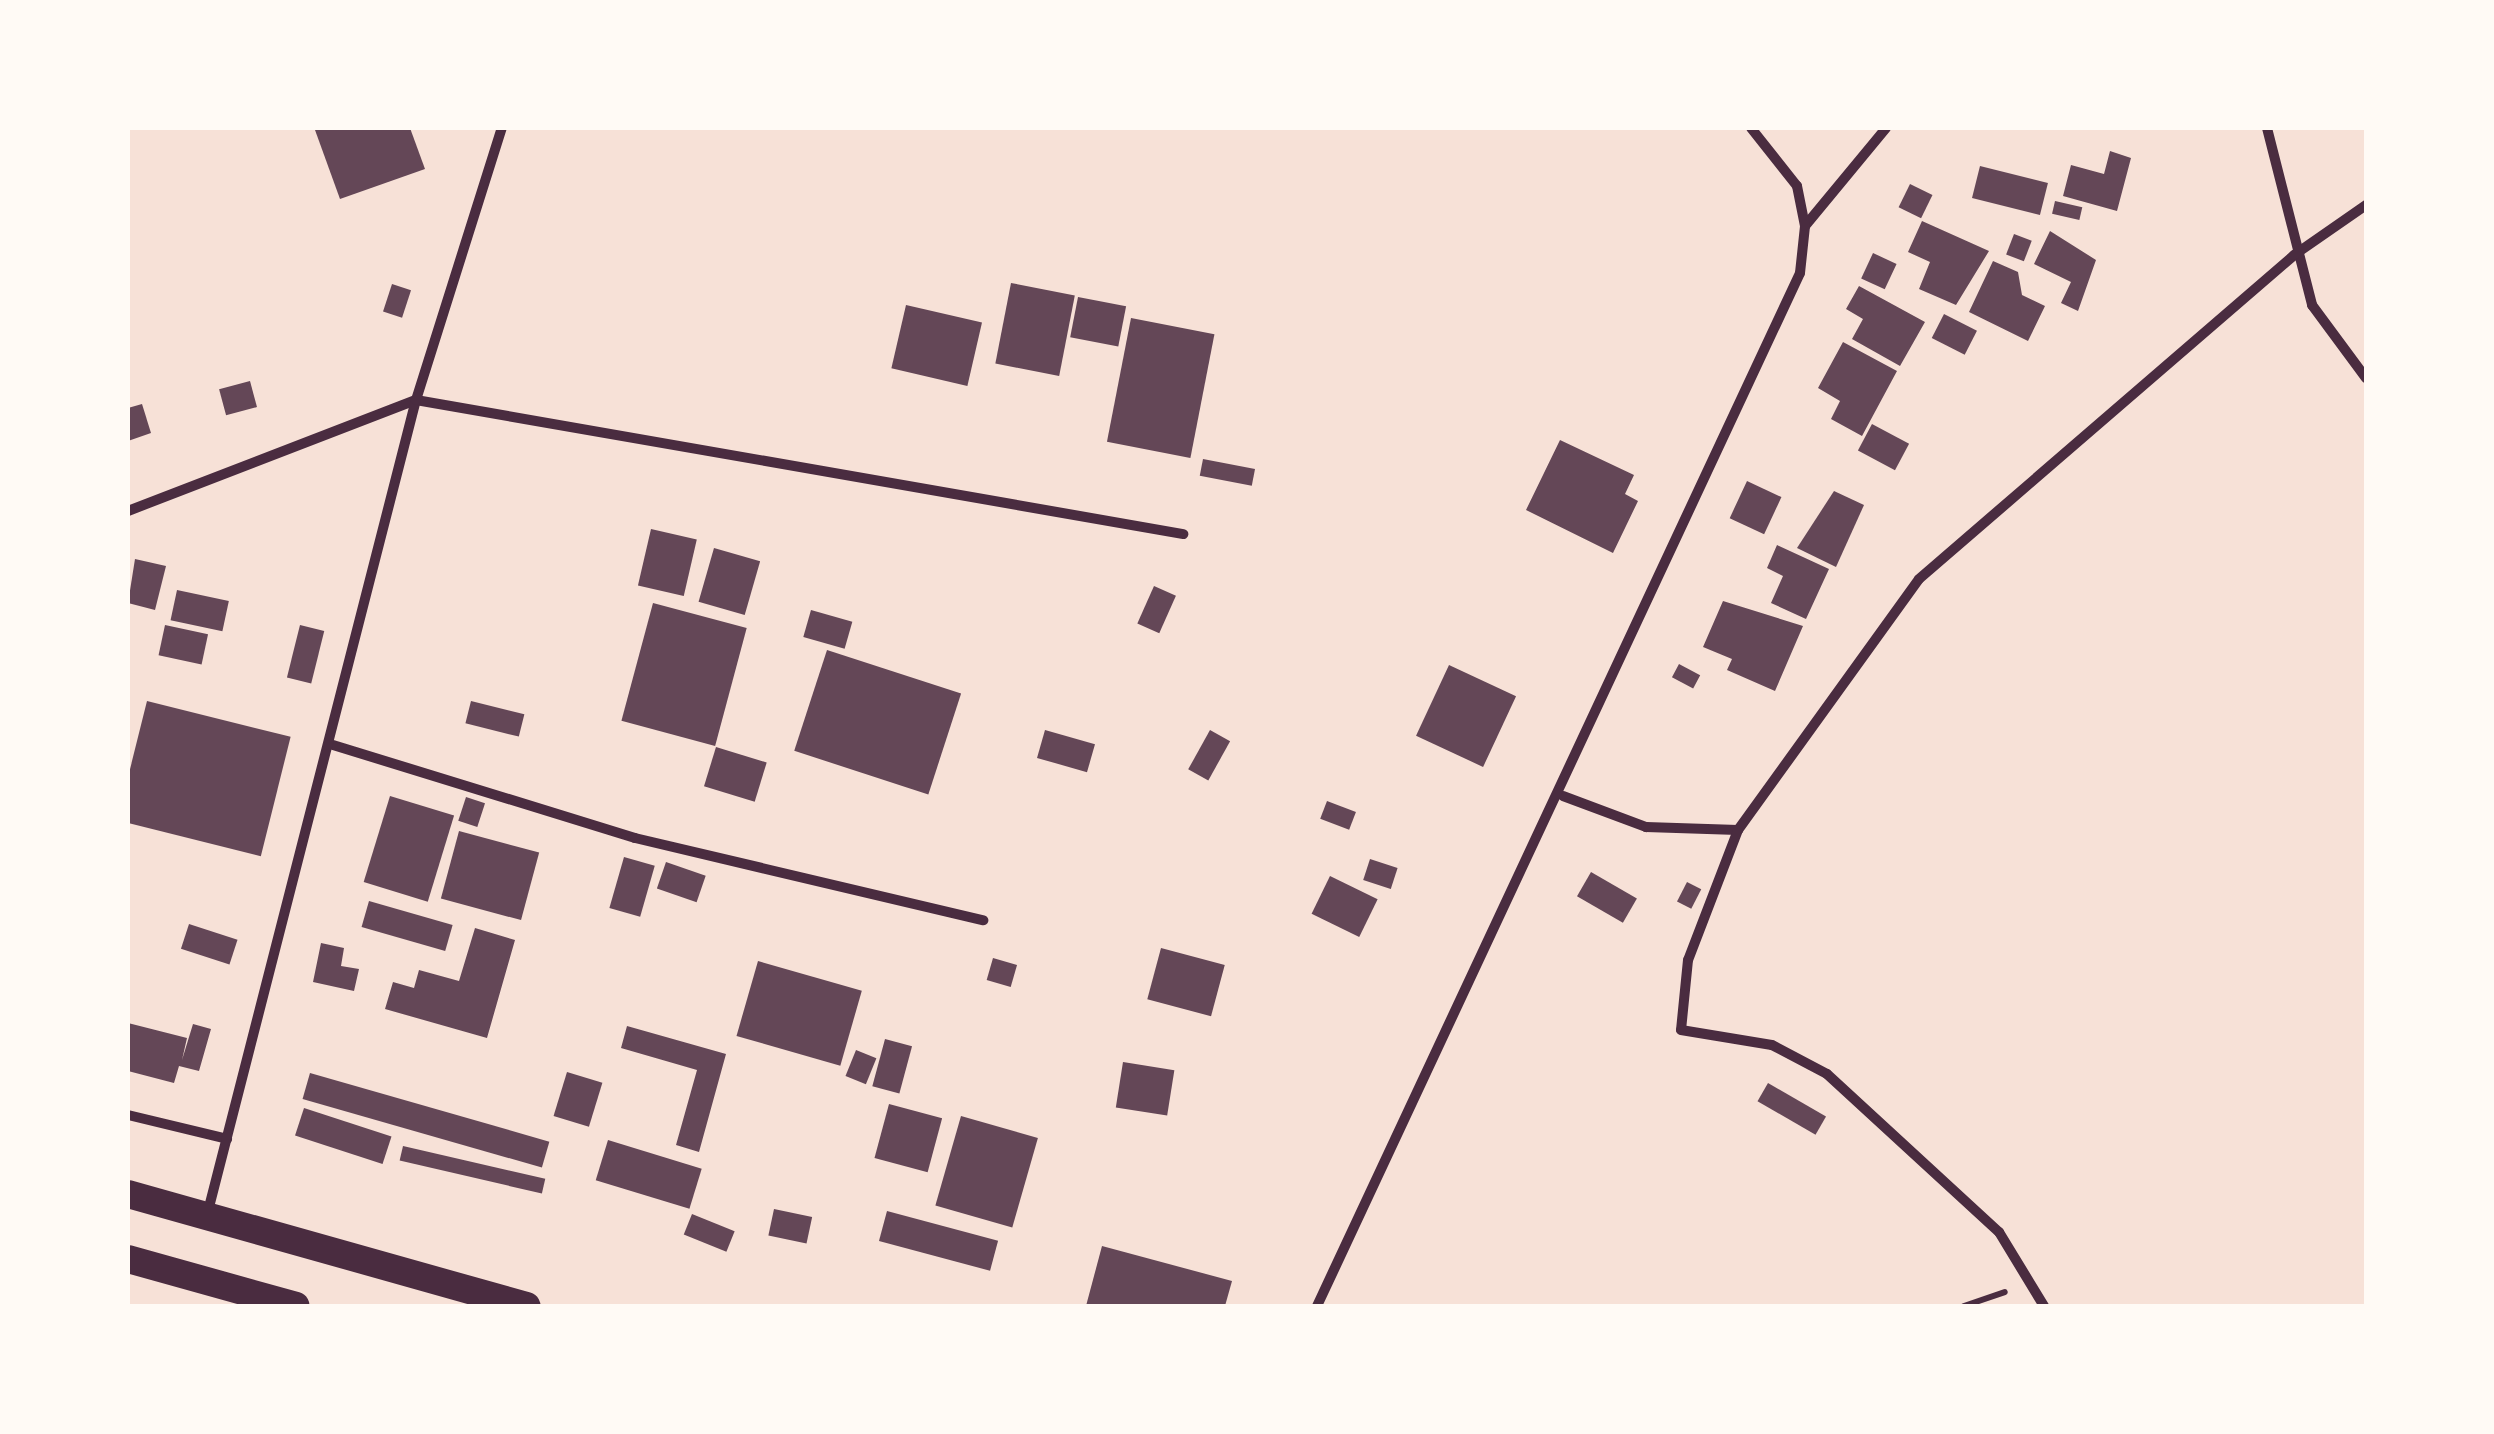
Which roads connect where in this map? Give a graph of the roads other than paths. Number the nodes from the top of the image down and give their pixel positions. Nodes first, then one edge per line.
1 (502, 128) edge
2 (1751, 128) edge
3 (1886, 128) edge
4 (2266, 128) edge
5 (2366, 205) edge
6 (1805, 226) junction
7 (2294, 255) junction
8 (2366, 378) edge
9 (416, 400) junction
10 (128, 511) edge
11 (1183, 534) dead end
12 (333, 745) junction
13 (1563, 796) junction
14 (1738, 830) junction
15 (983, 920) dead end
16 (128, 1115) edge
17 (226, 1139) junction
18 (128, 1194) edge
19 (206, 1216) junction
20 (128, 1259) edge
21 (296, 1306) edge
22 (527, 1306) edge
23 (1317, 1306) edge
24 (2044, 1306) edge

1 - 9 street
2 - 6 street
3 - 6 street
4 - 7 street
5 - 7 street
6 - 13 street
7 - 8 street
7 - 14 street
9 - 10 street
9 - 11 street
9 - 12 street
12 - 15 street
12 - 17 street
13 - 14 street
13 - 23 street
14 - 24 street
16 - 17 street
17 - 19 street
18 - 19 highway
19 - 22 highway
20 - 21 highway

